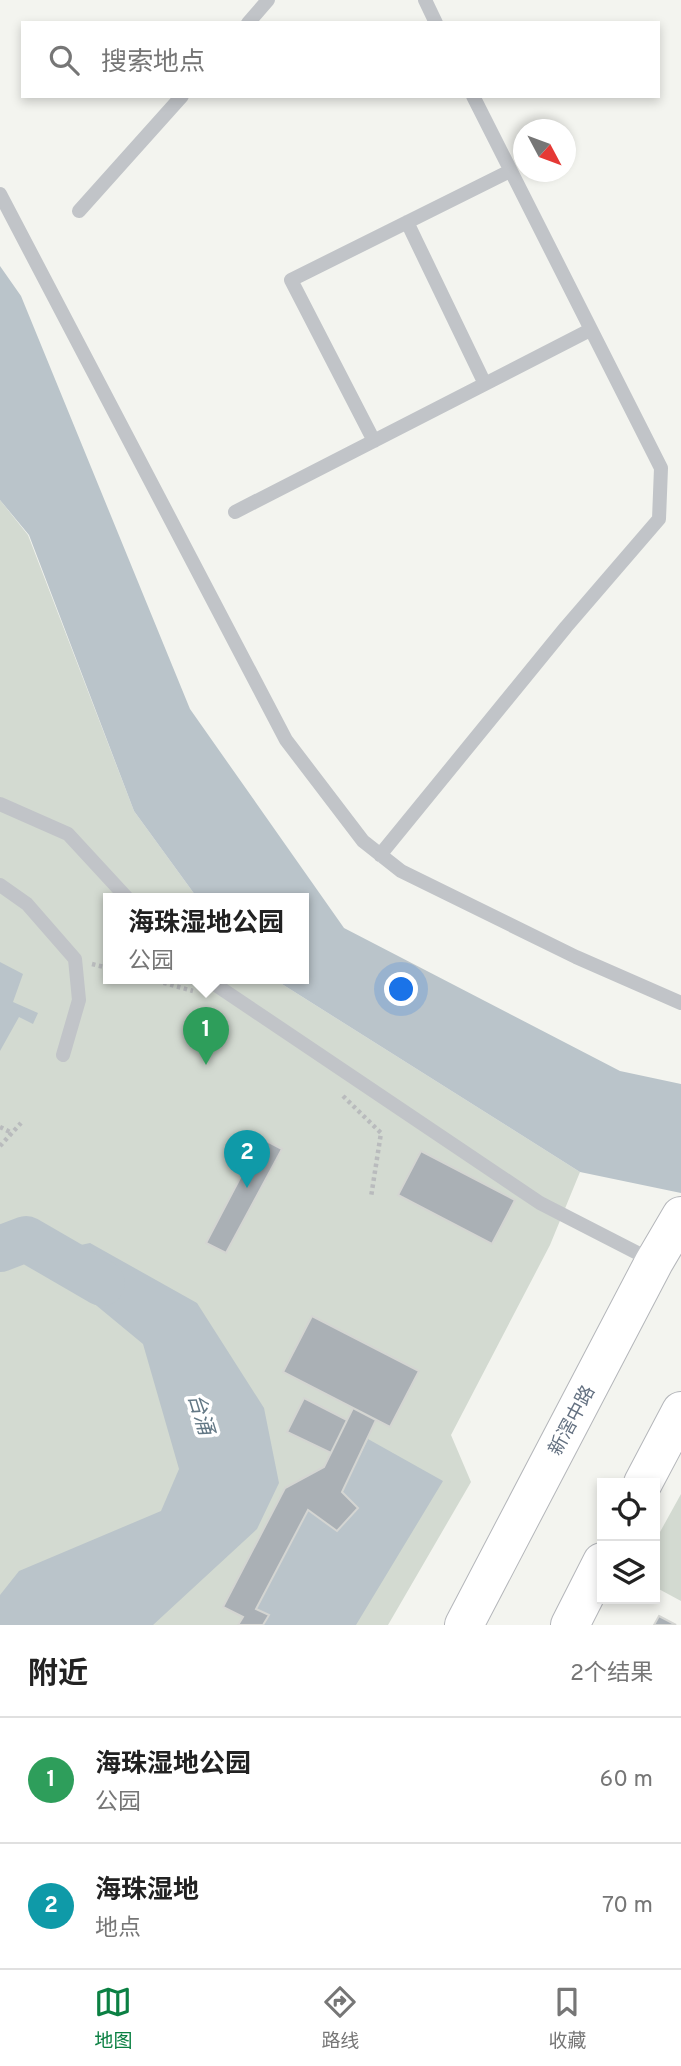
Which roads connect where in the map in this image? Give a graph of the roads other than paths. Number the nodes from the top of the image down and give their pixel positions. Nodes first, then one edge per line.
1 (268, 0) edge
2 (425, 0) edge
3 (250, 21) edge
4 (435, 21) edge
5 (180, 98) edge
6 (474, 98) edge
7 (510, 171) junction
8 (0, 194) edge
9 (79, 211) dead end
10 (407, 222) junction
11 (590, 330) junction
12 (485, 384) junction
13 (374, 441) junction
14 (235, 512) dead end
15 (0, 804) edge
16 (380, 855) junction
17 (0, 885) edge
18 (122, 893) edge
19 (214, 984) edge
20 (681, 1003) edge
21 (63, 1055) dead end
22 (680, 1217) edge
23 (654, 1262) junction
24 (681, 1411) edge
25 (646, 1478) edge
26 (597, 1572) edge
27 (464, 1625) edge
28 (570, 1625) edge

1 - 3 lane
2 - 4 lane
5 - 9 lane
6 - 7 lane
7 - 10 lane
7 - 11 lane
8 - 16 lane
10 - 12 lane
10 - 13 lane
11 - 12 lane
11 - 16 lane
12 - 13 lane
13 - 14 lane
15 - 18 lane
16 - 20 lane
17 - 21 lane
19 - 23 lane
22 - 23 highway, 新滘中路
23 - 27 highway, 新滘中路
24 - 25 highway
26 - 28 highway

